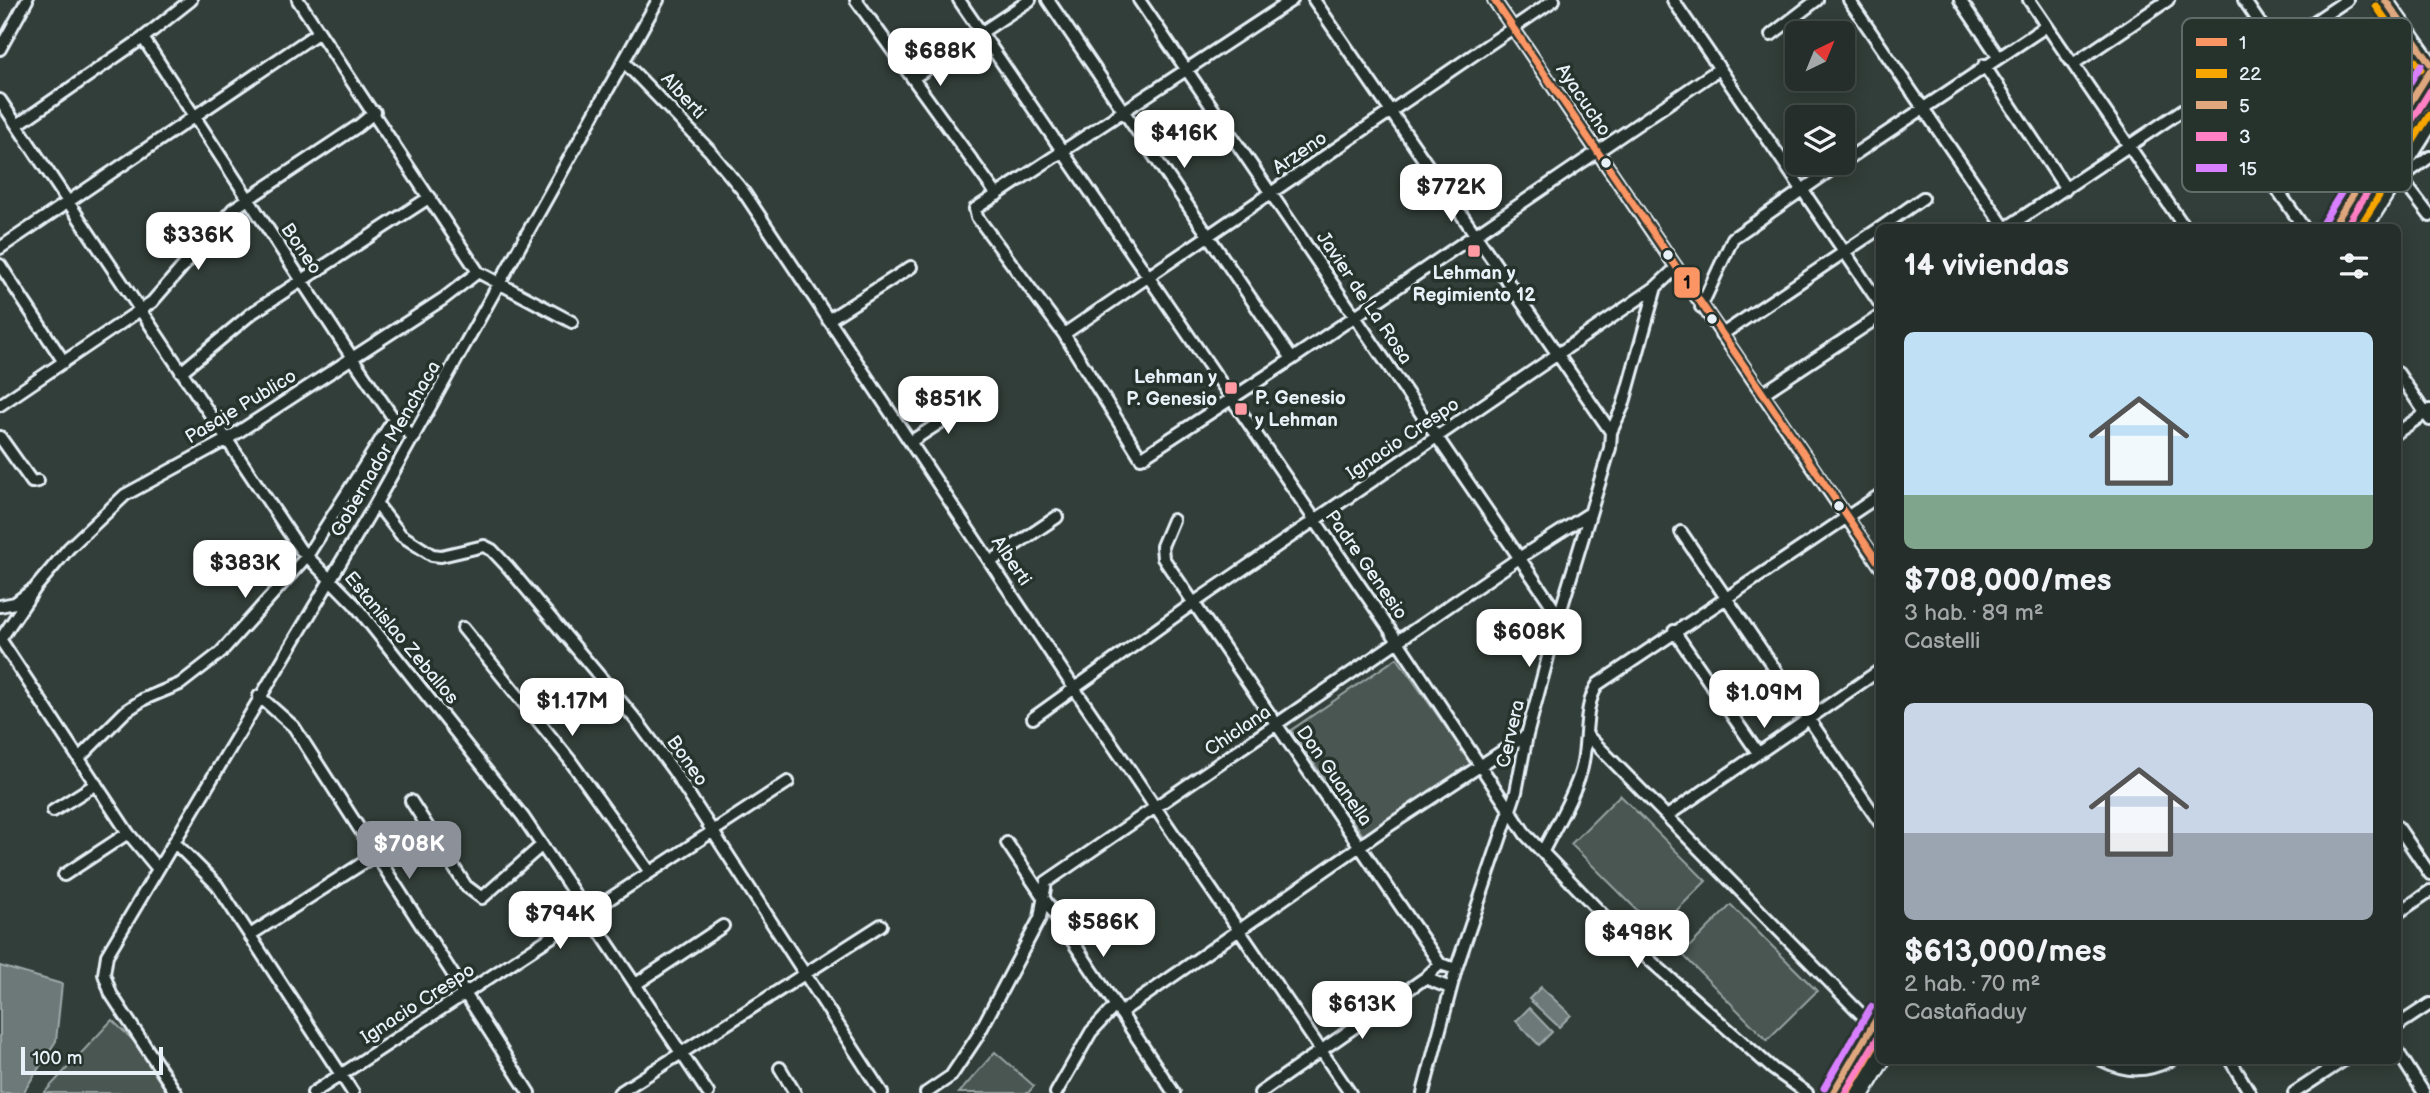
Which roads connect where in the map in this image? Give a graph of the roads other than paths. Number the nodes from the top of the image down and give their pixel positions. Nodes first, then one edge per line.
1 (27, 0) edge
2 (191, 0) edge
3 (298, 0) edge
4 (312, 0) edge
5 (658, 0) edge
6 (856, 0) edge
7 (959, 0) edge
8 (1030, 0) edge
9 (1048, 0) edge
10 (1139, 0) edge
11 (1292, 0) edge
12 (1314, 0) edge
13 (1494, 0) edge
14 (1554, 0) edge
15 (1673, 0) edge
16 (1817, 0) edge
17 (1849, 0) edge
18 (1960, 0) edge
19 (2029, 0) edge
20 (2168, 0) edge
21 (2244, 0) edge
22 (2347, 0) edge
23 (2385, 0) edge
24 (306, 12) junction
25 (2257, 18) edge
26 (2320, 18) edge
27 (2398, 18) edge
28 (1514, 27) junction
29 (2045, 27) junction
30 (319, 32) junction
31 (982, 34) junction
32 (1770, 34) dead end
33 (143, 38) junction
34 (2412, 38) edge
35 (0, 49) edge
36 (1998, 56) junction
37 (625, 62) junction
38 (2430, 63) edge
39 (2073, 64) junction
40 (1984, 65) junction
41 (1719, 69) junction
42 (1188, 70) junction
43 (2430, 71) edge
44 (913, 78) junction
45 (0, 100) edge
46 (2412, 101) edge
47 (1922, 107) junction
48 (374, 112) junction
49 (1391, 112) junction
50 (2182, 112) edge
51 (1125, 113) junction
52 (192, 117) junction
53 (2430, 120) edge
54 (17, 125) junction
55 (2130, 148) junction
56 (1597, 152) junction
57 (2412, 152) edge
58 (1063, 153) junction
59 (1855, 153) edge
60 (2430, 156) edge
61 (2412, 167) edge
62 (1823, 175) edge
63 (2066, 189) junction
64 (1801, 190) junction
65 (2412, 190) edge
66 (2279, 192) edge
67 (2355, 192) edge
68 (2387, 192) edge
69 (1272, 193) junction
70 (997, 195) junction
71 (430, 197) junction
72 (1923, 198) dead end
73 (246, 199) junction
74 (68, 201) junction
75 (2428, 209) edge
76 (1886, 224) edge
77 (2003, 224) edge
78 (2012, 224) edge
79 (2182, 224) edge
80 (2301, 224) edge
81 (2335, 224) edge
82 (2365, 224) edge
83 (1876, 231) edge
84 (1477, 234) junction
85 (1210, 236) junction
86 (0, 248) edge
87 (1844, 252) junction
88 (0, 265) edge
89 (911, 267) dead end
90 (1675, 269) junction
91 (478, 272) junction
92 (1148, 278) junction
93 (300, 279) junction
94 (501, 282) junction
95 (1656, 287) junction
96 (1876, 298) edge
97 (1701, 307) junction
98 (141, 310) junction
99 (1355, 316) junction
100 (1876, 319) edge
101 (828, 320) junction
102 (572, 322) dead end
103 (1064, 334) junction
104 (1721, 335) junction
105 (1558, 353) junction
106 (353, 359) junction
107 (1292, 359) junction
108 (64, 362) junction
109 (181, 372) junction
110 (2401, 377) edge
111 (1762, 394) junction
112 (1230, 398) junction
113 (970, 403) dead end
114 (0, 405) edge
115 (2429, 414) edge
116 (394, 418) junction
117 (2401, 430) edge
118 (1611, 432) junction
119 (0, 437) edge
120 (1437, 437) junction
121 (414, 438) junction
122 (226, 440) junction
123 (910, 442) junction
124 (38, 481) dead end
125 (1876, 498) edge
126 (376, 503) junction
127 (1590, 513) junction
128 (1057, 517) dead end
129 (1846, 518) junction
130 (1173, 520) dead end
131 (1314, 520) junction
132 (1681, 532) dead end
133 (307, 556) junction
134 (1519, 558) junction
135 (1876, 560) edge
136 (990, 562) junction
137 (330, 580) junction
138 (36, 587) junction
139 (1726, 599) junction
140 (1192, 604) junction
141 (0, 606) edge
142 (1559, 615) junction
143 (463, 628) dead end
144 (1674, 631) junction
145 (0, 640) edge
146 (1399, 643) junction
147 (1876, 673) edge
148 (1074, 688) junction
149 (259, 696) junction
150 (1033, 718) dead end
151 (1808, 719) junction
152 (1278, 726) junction
153 (1527, 735) junction
154 (1588, 736) junction
155 (1758, 753) junction
156 (79, 758) junction
157 (1480, 765) junction
158 (788, 782) dead end
159 (96, 784) junction
160 (411, 802) dead end
161 (1510, 806) junction
162 (1156, 808) junction
163 (53, 811) dead end
164 (1667, 816) junction
165 (1876, 817) edge
166 (714, 831) junction
167 (2401, 831) edge
168 (128, 833) junction
169 (174, 842) junction
170 (1007, 843) dead end
171 (542, 845) junction
172 (1361, 845) junction
173 (1543, 851) junction
174 (374, 856) junction
175 (158, 869) junction
176 (650, 872) junction
177 (2430, 874) edge
178 (64, 875) dead end
179 (2430, 891) edge
180 (1042, 897) junction
181 (2401, 912) edge
182 (588, 913) junction
183 (881, 925) dead end
184 (723, 926) dead end
185 (1239, 929) junction
186 (250, 935) junction
187 (1440, 964) junction
188 (1456, 969) junction
189 (805, 973) junction
190 (1425, 978) junction
191 (636, 984) junction
192 (1450, 988) junction
193 (465, 995) junction
194 (2430, 1004) edge
195 (1117, 1009) junction
196 (1876, 1017) edge
197 (2401, 1023) edge
198 (1321, 1050) junction
199 (681, 1052) junction
200 (2401, 1057) edge
201 (1877, 1064) edge
202 (2114, 1064) edge
203 (2162, 1064) edge
204 (2232, 1064) edge
205 (2338, 1064) edge
206 (780, 1068) dead end
207 (341, 1075) junction
208 (176, 1093) edge
209 (313, 1093) edge
210 (353, 1093) edge
211 (530, 1093) edge
212 (619, 1093) edge
213 (708, 1093) edge
214 (795, 1093) edge
215 (882, 1093) edge
216 (926, 1093) edge
217 (1056, 1093) edge
218 (1174, 1093) edge
219 (1260, 1093) edge
220 (1350, 1093) edge
221 (1423, 1093) edge
222 (1807, 1093) edge
223 (1833, 1093) edge
224 (1860, 1093) edge
225 (2250, 1093) edge
226 (2294, 1093) edge
227 (2424, 1093) edge

1 - 35 street
2 - 33 street
3 - 24 street
4 - 24 street
5 - 37 street, Gobernador Menchaca
6 - 44 street
7 - 31 street, Padre Genesio
8 - 31 street
9 - 51 street
10 - 42 street, Javier de La Rosa
11 - 42 street
12 - 49 street
13 - 28 street, Ayacucho
14 - 28 street, Arzeno
15 - 41 street
16 - 32 street
17 - 47 street
18 - 36 street
19 - 29 street
20 - 39 street
21 - 25 street
22 - 26 street
23 - 27 street
24 - 30 street
28 - 49 street, Arzeno
28 - 56 street, Ayacucho
29 - 36 street
29 - 39 street
30 - 48 street
30 - 52 street
31 - 44 street
31 - 58 street, Padre Genesio
33 - 52 street, Boneo
33 - 54 street
34 - 38 street
36 - 40 street
37 - 94 street, Gobernador Menchaca
37 - 101 street, Alberti
39 - 55 street
40 - 47 street
40 - 63 street
41 - 56 street
41 - 64 street
42 - 51 street
42 - 69 street, Javier de La Rosa
43 - 46 main road
44 - 70 street
45 - 54 street, Estanislao Zeballos
47 - 59 street
47 - 77 street
48 - 71 street
48 - 73 street
49 - 69 street, Arzeno
49 - 84 street
50 - 55 street
51 - 58 street
51 - 85 street
52 - 73 street, Boneo
52 - 74 street
53 - 57 main road
54 - 74 street, Estanislao Zeballos
55 - 63 street
55 - 79 street
56 - 84 street
56 - 90 street, Ayacucho
58 - 70 street
58 - 92 street, Padre Genesio
60 - 61 street
62 - 64 street
63 - 78 street
64 - 87 street
64 - 97 street
65 - 75 street
66 - 80 street
67 - 81 main road
68 - 82 main road
69 - 85 street, Arzeno
69 - 99 street, Javier de La Rosa
70 - 103 street
71 - 91 street
71 - 93 street
72 - 76 street
73 - 93 street, Boneo
73 - 98 street
74 - 86 street
74 - 98 street, Estanislao Zeballos
83 - 87 street
84 - 99 street
84 - 105 street
85 - 92 street, Arzeno
85 - 107 street
87 - 96 street
87 - 104 street
88 - 108 street
89 - 101 street
90 - 95 street
90 - 97 street, Ayacucho
91 - 94 street
91 - 106 street, Pasaje Publico
92 - 103 street, Arzeno
92 - 112 street, Padre Genesio
93 - 106 street, Boneo
93 - 109 street
94 - 102 street
94 - 121 street, Gobernador Menchaca
95 - 105 street, Ignacio Crespo
95 - 118 street, Cervera
97 - 104 street, Ayacucho
98 - 108 street
98 - 109 street, Estanislao Zeballos
99 - 107 street
99 - 120 street, Javier de La Rosa
100 - 111 street
101 - 123 street, Alberti
103 - 112 street
104 - 111 street, Ayacucho
105 - 118 street
105 - 120 street, Ignacio Crespo
106 - 116 street, Boneo
106 - 122 street, Pasaje Publico
107 - 112 street
108 - 114 street
109 - 122 street, Estanislao Zeballos
110 - 115 street
111 - 129 street, Ayacucho
112 - 131 street, Padre Genesio
113 - 123 street
115 - 117 street
116 - 121 street, Boneo
116 - 133 street
118 - 127 street, Cervera
119 - 124 street
120 - 131 street, Ignacio Crespo
120 - 134 street, Javier de La Rosa
121 - 126 street, Gobernador Menchaca
122 - 133 street, Estanislao Zeballos
122 - 138 street, Pasaje Publico
123 - 136 street, Alberti
125 - 129 street
126 - 137 street, Gobernador Menchaca
126 - 166 street, Boneo
127 - 134 street, Chiclana
127 - 142 street, Cervera
128 - 136 street
129 - 135 street, Ayacucho
129 - 139 street
130 - 140 street, Don Guanella
131 - 140 street, Ignacio Crespo
131 - 146 street, Padre Genesio
132 - 139 street
133 - 137 street, Estanislao Zeballos
133 - 156 street
134 - 142 street, Javier de La Rosa
134 - 146 street, Chiclana
136 - 148 street, Alberti
137 - 149 street, Gobernador Menchaca
137 - 171 street, Estanislao Zeballos
138 - 141 street, Pasaje Publico
138 - 145 street, Pasaje Publico
139 - 144 street
139 - 151 street
140 - 148 street, Ignacio Crespo
140 - 152 street, Don Guanella
142 - 153 street, Cervera
143 - 176 street
144 - 154 street
144 - 155 street
145 - 156 street
146 - 152 street, Chiclana
146 - 157 street, Padre Genesio
147 - 151 street
148 - 150 street, Ignacio Crespo
148 - 162 street, Alberti
149 - 169 street, Gobernador Menchaca
149 - 174 street
151 - 155 street
151 - 165 street
152 - 162 street, Chiclana
152 - 172 street, Don Guanella
153 - 157 street
153 - 161 street, Cervera
154 - 164 street
154 - 173 street
155 - 164 street
156 - 159 street
157 - 161 street, Padre Genesio
157 - 172 street
158 - 166 street, Ignacio Crespo
159 - 163 street
159 - 168 street
160 - 171 street
161 - 173 street, Padre Genesio
161 - 188 street, Cervera
162 - 180 street, Chiclana
162 - 185 street, Alberti
164 - 196 street
166 - 176 street, Ignacio Crespo
166 - 189 street, Boneo
167 - 177 street
168 - 175 street
168 - 178 street
169 - 175 street, Gobernador Menchaca
169 - 186 street
170 - 180 street
171 - 182 street, Estanislao Zeballos
172 - 185 street
172 - 187 street, Don Guanella
173 - 222 street, Padre Genesio
174 - 186 street
174 - 193 street
175 - 208 street, Gobernador Menchaca
176 - 182 street, Ignacio Crespo
179 - 181 street
180 - 195 street
180 - 216 street, Chiclana
182 - 191 street, Estanislao Zeballos
182 - 193 street, Ignacio Crespo
183 - 189 street
184 - 191 street
185 - 195 street
185 - 198 street, Alberti
186 - 207 street
187 - 188 street
187 - 190 street
188 - 192 street, Cervera
189 - 199 street
189 - 215 street, Boneo
190 - 192 street
190 - 198 street
191 - 199 street, Estanislao Zeballos
192 - 221 street, Cervera
193 - 207 street, Ignacio Crespo
193 - 211 street
194 - 197 street
195 - 217 street
195 - 218 street
196 - 223 main road
198 - 219 street
198 - 220 street, Alberti
199 - 212 street
199 - 213 street, Estanislao Zeballos
200 - 227 street
201 - 224 main road
202 - 203 street
204 - 225 street
205 - 226 street
206 - 214 street
207 - 209 street, Ignacio Crespo
207 - 210 street

